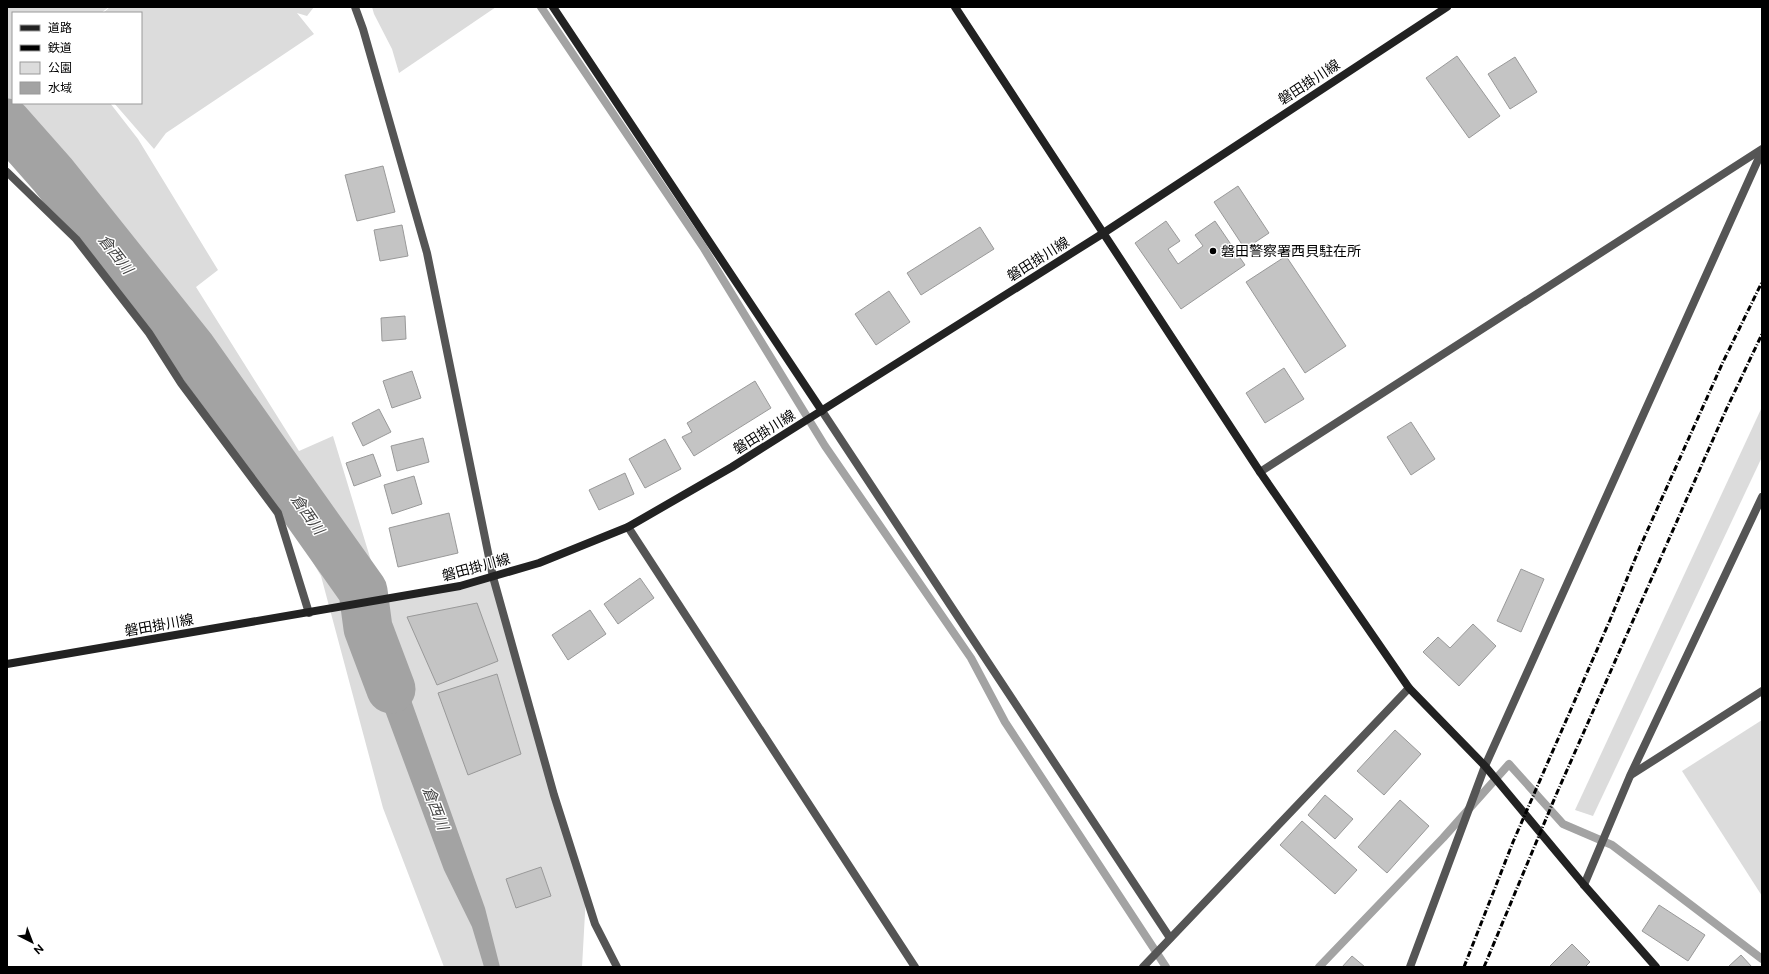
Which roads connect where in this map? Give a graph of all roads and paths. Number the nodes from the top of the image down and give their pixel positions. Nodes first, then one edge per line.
1 (355, 7) edge
2 (553, 7) edge
3 (955, 7) edge
4 (1447, 7) edge
5 (1762, 150) edge
6 (7, 172) edge
7 (1102, 234) junction
8 (822, 411) junction
9 (1260, 472) junction
10 (1762, 497) edge
11 (628, 527) junction
12 (493, 577) junction
13 (309, 613) junction
14 (7, 664) edge
15 (1409, 688) junction
16 (1762, 691) edge
17 (1485, 766) junction
18 (1630, 776) junction
19 (1584, 885) junction
20 (1170, 938) junction
21 (617, 967) edge
22 (915, 967) edge
23 (1142, 967) edge
24 (1410, 967) edge
25 (1656, 967) edge

1 - 12 street
2 - 8 street
3 - 7 street
4 - 7 street, 磐田掛川線
5 - 9 street
5 - 17 street
6 - 13 street
7 - 8 street, 磐田掛川線
7 - 9 street
8 - 11 street, 磐田掛川線
8 - 20 street
9 - 15 street
10 - 18 street
11 - 12 street, 磐田掛川線
11 - 22 street
12 - 13 street, 磐田掛川線
12 - 21 street
13 - 14 street, 磐田掛川線
15 - 17 street
15 - 20 street
16 - 18 street
17 - 19 street
17 - 24 street
18 - 19 street
19 - 25 street
20 - 23 street

